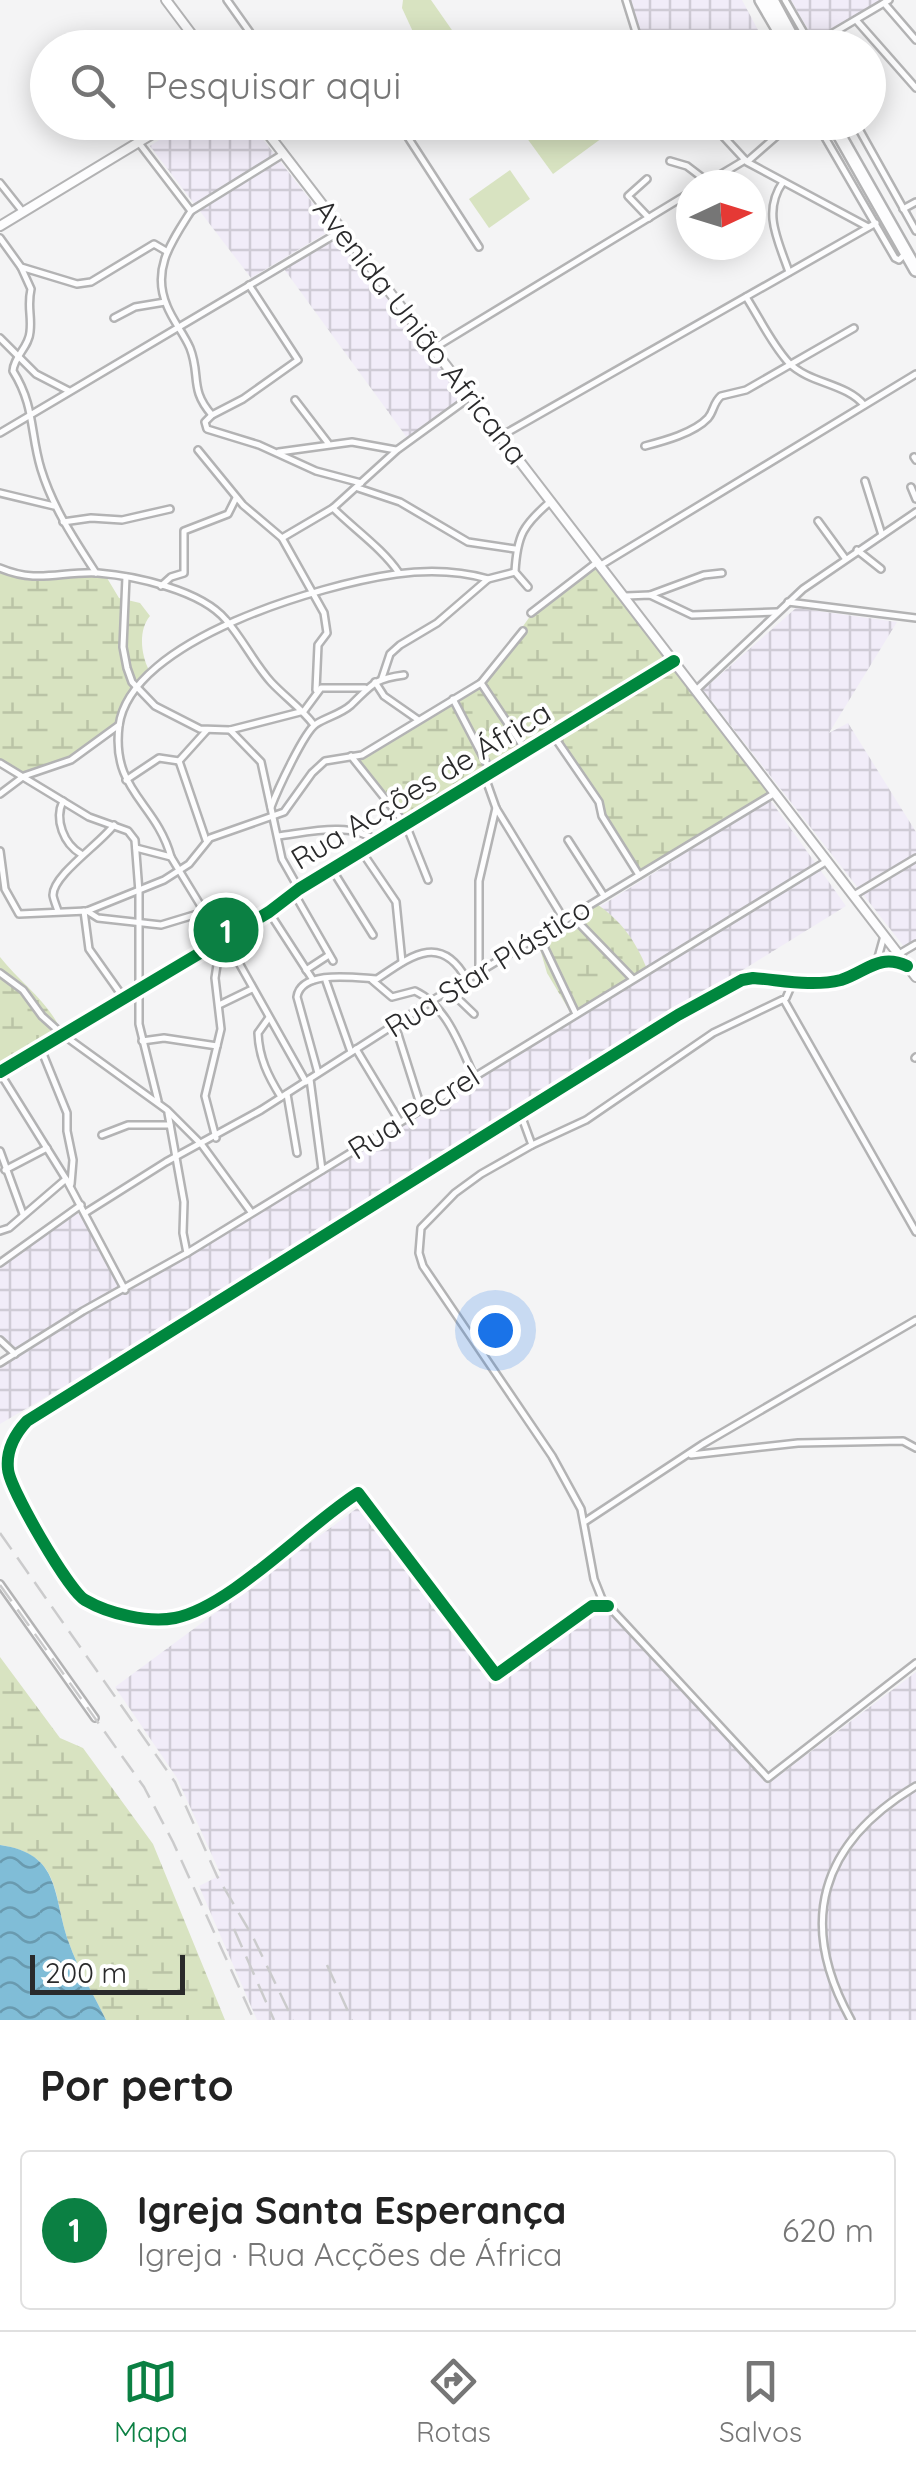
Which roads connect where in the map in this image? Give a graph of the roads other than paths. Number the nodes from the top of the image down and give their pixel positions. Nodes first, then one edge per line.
1 (227, 0) edge
2 (626, 0) edge
3 (761, 0) edge
4 (772, 0) edge
5 (785, 0) edge
6 (172, 1) edge
7 (886, 2) edge
8 (856, 20) junction
9 (188, 30) edge
10 (248, 30) edge
11 (636, 30) edge
12 (778, 30) edge
13 (794, 30) edge
14 (799, 30) edge
15 (838, 30) edge
16 (865, 30) edge
17 (916, 40) edge
18 (886, 54) edge
19 (916, 88) edge
20 (144, 140) edge
21 (272, 140) edge
22 (409, 140) edge
23 (727, 140) edge
24 (772, 140) edge
25 (827, 140) edge
26 (843, 140) edge
27 (851, 140) edge
28 (866, 140) edge
29 (139, 143) junction
30 (283, 154) junction
31 (670, 161) dead end
32 (746, 161) junction
33 (691, 170) edge
34 (730, 170) edge
35 (646, 179) dead end
36 (783, 182) junction
37 (0, 183) edge
38 (676, 201) edge
39 (916, 202) edge
40 (903, 209) junction
41 (191, 211) junction
42 (24, 212) junction
43 (649, 218) junction
44 (876, 223) junction
45 (0, 226) edge
46 (868, 228) junction
47 (343, 230) junction
48 (916, 231) edge
49 (0, 238) edge
50 (479, 247) dead end
51 (166, 251) junction
52 (911, 254) edge
53 (21, 268) junction
54 (916, 270) edge
55 (789, 272) junction
56 (249, 286) junction
57 (746, 297) junction
58 (165, 302) junction
59 (114, 318) dead end
60 (854, 328) dead end
61 (178, 329) junction
62 (0, 336) edge
63 (434, 348) junction
64 (18, 355) junction
65 (790, 363) junction
66 (916, 374) edge
67 (69, 391) junction
68 (470, 397) junction
69 (295, 400) dead end
70 (864, 405) junction
71 (32, 413) junction
72 (212, 415) junction
73 (0, 433) edge
74 (501, 436) junction
75 (328, 443) junction
76 (644, 446) dead end
77 (198, 450) dead end
78 (397, 450) junction
79 (276, 452) junction
80 (865, 481) dead end
81 (360, 485) junction
82 (911, 488) dead end
83 (0, 493) edge
84 (236, 498) junction
85 (916, 500) edge
86 (551, 501) junction
87 (54, 506) junction
88 (334, 508) junction
89 (170, 510) dead end
90 (916, 512) edge
91 (818, 521) dead end
92 (64, 522) junction
93 (882, 535) junction
94 (282, 538) junction
95 (516, 549) junction
96 (857, 550) junction
97 (844, 558) junction
98 (600, 563) junction
99 (1, 569) edge
100 (881, 569) dead end
101 (515, 572) junction
102 (96, 573) junction
103 (399, 573) junction
104 (722, 573) dead end
105 (126, 576) junction
106 (0, 578) edge
107 (488, 579) junction
108 (161, 586) junction
109 (528, 587) dead end
110 (311, 592) junction
111 (650, 595) junction
112 (626, 596) junction
113 (788, 602) junction
114 (780, 612) junction
115 (531, 613) dead end
116 (916, 618) edge
117 (230, 624) junction
118 (523, 631) dead end
119 (674, 660) junction
120 (404, 675) dead end
121 (382, 678) junction
122 (374, 682) junction
123 (481, 683) junction
124 (138, 686) junction
125 (365, 688) junction
126 (316, 690) junction
127 (696, 690) junction
128 (453, 699) junction
129 (304, 710) junction
130 (418, 719) junction
131 (119, 724) junction
132 (314, 725) junction
133 (208, 730) junction
134 (230, 730) junction
135 (554, 734) junction
136 (526, 751) junction
137 (351, 756) junction
138 (179, 761) junction
139 (0, 763) edge
140 (488, 775) junction
141 (24, 776) junction
142 (126, 780) junction
143 (775, 793) junction
144 (0, 794) edge
145 (63, 802) junction
146 (271, 808) junction
147 (496, 808) junction
148 (274, 816) junction
149 (114, 825) junction
150 (406, 825) junction
151 (279, 836) junction
152 (206, 840) junction
153 (568, 840) dead end
154 (378, 842) junction
155 (136, 848) junction
156 (0, 851) edge
157 (362, 852) junction
158 (82, 854) junction
159 (171, 857) junction
160 (916, 858) edge
161 (827, 861) junction
162 (180, 869) junction
163 (333, 871) junction
164 (640, 875) junction
165 (428, 880) dead end
166 (297, 891) junction
167 (139, 892) junction
168 (854, 895) junction
169 (604, 896) junction
170 (86, 911) junction
171 (59, 912) junction
172 (204, 912) junction
173 (269, 912) junction
174 (568, 918) junction
175 (139, 922) junction
176 (884, 934) junction
177 (373, 935) dead end
178 (539, 936) junction
179 (223, 938) junction
180 (916, 944) edge
181 (899, 954) junction
182 (402, 962) junction
183 (877, 962) junction
184 (907, 966) junction
185 (306, 970) junction
186 (0, 973) edge
187 (479, 973) junction
188 (916, 977) edge
189 (372, 979) junction
190 (633, 979) junction
191 (312, 980) junction
192 (467, 980) junction
193 (326, 981) junction
194 (793, 982) junction
195 (138, 988) junction
196 (252, 990) junction
197 (450, 991) junction
198 (122, 996) junction
199 (433, 1000) junction
200 (784, 1000) junction
201 (219, 1004) junction
202 (474, 1014) dead end
203 (576, 1014) junction
204 (268, 1019) junction
205 (395, 1025) junction
206 (62, 1034) junction
207 (142, 1041) junction
208 (217, 1046) junction
209 (41, 1049) junction
210 (354, 1051) junction
211 (0, 1072) edge
212 (318, 1074) junction
213 (474, 1076) junction
214 (308, 1080) junction
215 (284, 1096) junction
216 (158, 1101) junction
217 (422, 1107) junction
218 (167, 1110) junction
219 (520, 1113) junction
220 (400, 1122) junction
221 (170, 1126) junction
222 (102, 1135) dead end
223 (216, 1138) junction
224 (532, 1144) junction
225 (202, 1145) junction
226 (47, 1148) junction
227 (0, 1152) edge
228 (298, 1153) dead end
229 (176, 1158) junction
230 (5, 1170) junction
231 (322, 1170) junction
232 (66, 1178) junction
233 (70, 1187) junction
234 (81, 1205) junction
235 (85, 1212) junction
236 (251, 1212) junction
237 (23, 1214) junction
238 (0, 1231) edge
239 (916, 1232) edge
240 (187, 1253) junction
241 (0, 1263) edge
242 (125, 1290) junction
243 (916, 1320) edge
244 (0, 1340) edge
245 (16, 1354) junction
246 (0, 1363) edge
247 (916, 1448) edge
248 (684, 1458) junction
249 (586, 1521) junction
250 (0, 1584) edge
251 (608, 1606) junction
252 (916, 1663) edge
253 (95, 1718) dead end
254 (916, 1786) edge
255 (852, 2020) edge

1 - 10 street
2 - 11 street
3 - 12 highway
4 - 13 highway
5 - 14 street
6 - 9 main road
7 - 8 street
7 - 17 street
8 - 15 street
8 - 16 street
18 - 19 street
20 - 29 main road
21 - 30 main road, Avenida União Africana
22 - 50 street
23 - 32 street
24 - 32 street
25 - 44 street
26 - 52 highway
27 - 52 highway
28 - 40 street
29 - 41 street
29 - 42 main road
30 - 41 street
30 - 47 main road, Avenida União Africana
31 - 33 street
32 - 34 street
32 - 36 street
35 - 43 street
36 - 46 street
36 - 55 street
37 - 42 street
38 - 43 street
39 - 40 street
40 - 48 street
41 - 51 street
42 - 45 main road
43 - 63 street
44 - 46 street
44 - 52 street
46 - 55 street
47 - 56 street
47 - 63 main road, Avenida União Africana
49 - 53 street
51 - 53 street
51 - 58 street
52 - 54 highway
53 - 64 street
55 - 57 street
56 - 61 street
56 - 72 street
57 - 65 street
57 - 74 street
58 - 59 street
58 - 61 street
60 - 65 street
61 - 67 street
61 - 72 street
62 - 64 street
63 - 68 main road, Avenida União Africana
64 - 67 street
64 - 71 street
65 - 70 street
65 - 76 street
66 - 70 street
67 - 71 street
68 - 74 main road, Avenida União Africana
68 - 78 street
69 - 75 street
70 - 98 street
71 - 73 street
71 - 87 street
72 - 79 street
74 - 86 main road, Avenida União Africana
75 - 78 street
75 - 79 street
77 - 84 street
78 - 81 street
79 - 81 street
80 - 93 street
81 - 88 street
81 - 95 street
82 - 85 street
83 - 87 street
84 - 94 street
84 - 108 street
86 - 95 street
86 - 98 main road, Avenida União Africana
87 - 92 street
88 - 94 street
88 - 103 street
89 - 92 street
90 - 93 street
91 - 97 street
92 - 102 street
93 - 96 street
94 - 110 street
95 - 101 street
96 - 97 street
96 - 100 street
97 - 113 street
98 - 112 main road, Avenida União Africana
98 - 115 street
99 - 102 street
99 - 106 street
101 - 107 street
101 - 109 street
102 - 105 street
103 - 107 street
103 - 110 street
104 - 111 street
105 - 108 street
105 - 124 street
107 - 121 street
108 - 117 street
110 - 117 street
110 - 126 street
111 - 112 street
111 - 114 street
112 - 119 main road, Avenida União Africana
113 - 114 street
113 - 116 street
114 - 127 street
117 - 124 street
117 - 129 street
118 - 123 street
119 - 127 main road, Avenida União Africana
119 - 135 street, Rua Acções de África
120 - 121 street
121 - 122 street
122 - 125 street
122 - 130 street
123 - 128 street
123 - 136 street
124 - 131 street
124 - 133 street
125 - 126 street
125 - 132 street
126 - 129 street
127 - 143 main road, Avenida União Africana
128 - 130 street
128 - 140 street
129 - 132 street
129 - 134 street
130 - 137 street
131 - 141 street
131 - 142 street
132 - 146 street
133 - 134 street
133 - 138 street
134 - 146 street
135 - 136 street, Rua Acções de África
135 - 164 street
136 - 140 street, Rua Acções de África
137 - 148 street
137 - 150 street
138 - 142 street
138 - 152 street
139 - 141 street
140 - 147 street
140 - 150 street, Rua Acções de África
141 - 144 street
141 - 145 street
142 - 159 street
143 - 161 main road, Avenida União Africana
143 - 164 street, Rua Star Plástico
145 - 149 street
145 - 158 street
146 - 148 street
147 - 174 street
147 - 187 street
148 - 151 street
148 - 152 street
149 - 155 street
149 - 158 street
150 - 154 street, Rua Acções de África
150 - 165 street
151 - 154 street
151 - 166 street
152 - 162 street
153 - 169 street
154 - 157 street, Rua Acções de África
155 - 159 street
155 - 167 street
156 - 171 street
157 - 163 street, Rua Acções de África
157 - 182 street
158 - 171 street
159 - 162 street
160 - 168 street
161 - 168 main road, Avenida União Africana
161 - 190 street, Rua Pecrel
162 - 167 street
162 - 172 street
163 - 166 street, Rua Acções de África
163 - 177 street
164 - 169 street, Rua Star Plástico
166 - 173 street, Rua Acções de África
166 - 185 street
167 - 170 street
167 - 175 street
168 - 176 main road, Avenida União Africana
169 - 174 street, Rua Star Plástico
170 - 171 street
170 - 175 street
170 - 198 street
172 - 175 street
172 - 179 street
173 - 179 street, Rua Acções de África
173 - 185 street
174 - 178 street, Rua Star Plástico
174 - 190 street
175 - 195 street
176 - 181 main road, Avenida União Africana
176 - 183 street
178 - 187 street, Rua Star Plástico
178 - 203 street
179 - 195 street, Rua Acções de África
179 - 196 street
179 - 201 street
180 - 181 street
181 - 184 main road, Avenida União Africana
182 - 189 street
182 - 192 street
183 - 184 street
183 - 194 street
184 - 188 main road, Avenida União Africana
185 - 191 street
186 - 206 street
187 - 192 street, Rua Star Plástico
189 - 193 street
189 - 199 street
190 - 203 street, Rua Pecrel
191 - 193 street
191 - 212 street
192 - 197 street, Rua Star Plástico
193 - 210 street
194 - 200 street
194 - 219 street
195 - 198 street, Rua Acções de África
195 - 207 street
196 - 201 street
196 - 204 street
197 - 199 street, Rua Star Plástico
197 - 202 street
198 - 206 street, Rua Acções de África
199 - 205 street, Rua Star Plástico
199 - 213 street
200 - 224 street
200 - 239 street
201 - 208 street
203 - 213 street, Rua Pecrel
204 - 214 street
204 - 215 street
205 - 210 street, Rua Star Plástico
205 - 217 street
206 - 209 street, Rua Acções de África
206 - 216 street
207 - 208 street
207 - 216 street
208 - 223 street
209 - 211 street, Rua Acções de África
209 - 233 street
210 - 212 street, Rua Star Plástico
210 - 220 street
211 - 226 street
212 - 214 street, Rua Star Plástico
213 - 217 street, Rua Pecrel
214 - 215 street, Rua Star Plástico
214 - 231 street
215 - 223 street, Rua Star Plástico
215 - 228 street
216 - 218 street
217 - 220 street, Rua Pecrel
218 - 221 street
218 - 225 street
219 - 224 street
219 - 251 street
220 - 231 street, Rua Pecrel
221 - 222 street
221 - 229 street
223 - 225 street, Rua Star Plástico
224 - 249 street
225 - 229 street, Rua Star Plástico
225 - 236 street
226 - 230 street
226 - 232 street
227 - 230 street
229 - 235 street, Rua Star Plástico
229 - 240 street
230 - 237 street
231 - 236 street, Rua Pecrel
232 - 233 street
232 - 237 street
233 - 234 street
234 - 235 street
234 - 241 street
235 - 242 street
236 - 240 street, Rua Pecrel
237 - 238 street
240 - 242 street, Rua Pecrel
242 - 245 street, Rua Pecrel
243 - 248 street
244 - 245 street
245 - 246 street, Rua Pecrel
247 - 248 street
248 - 249 street
249 - 251 street
250 - 253 street
251 - 252 street
254 - 255 street

